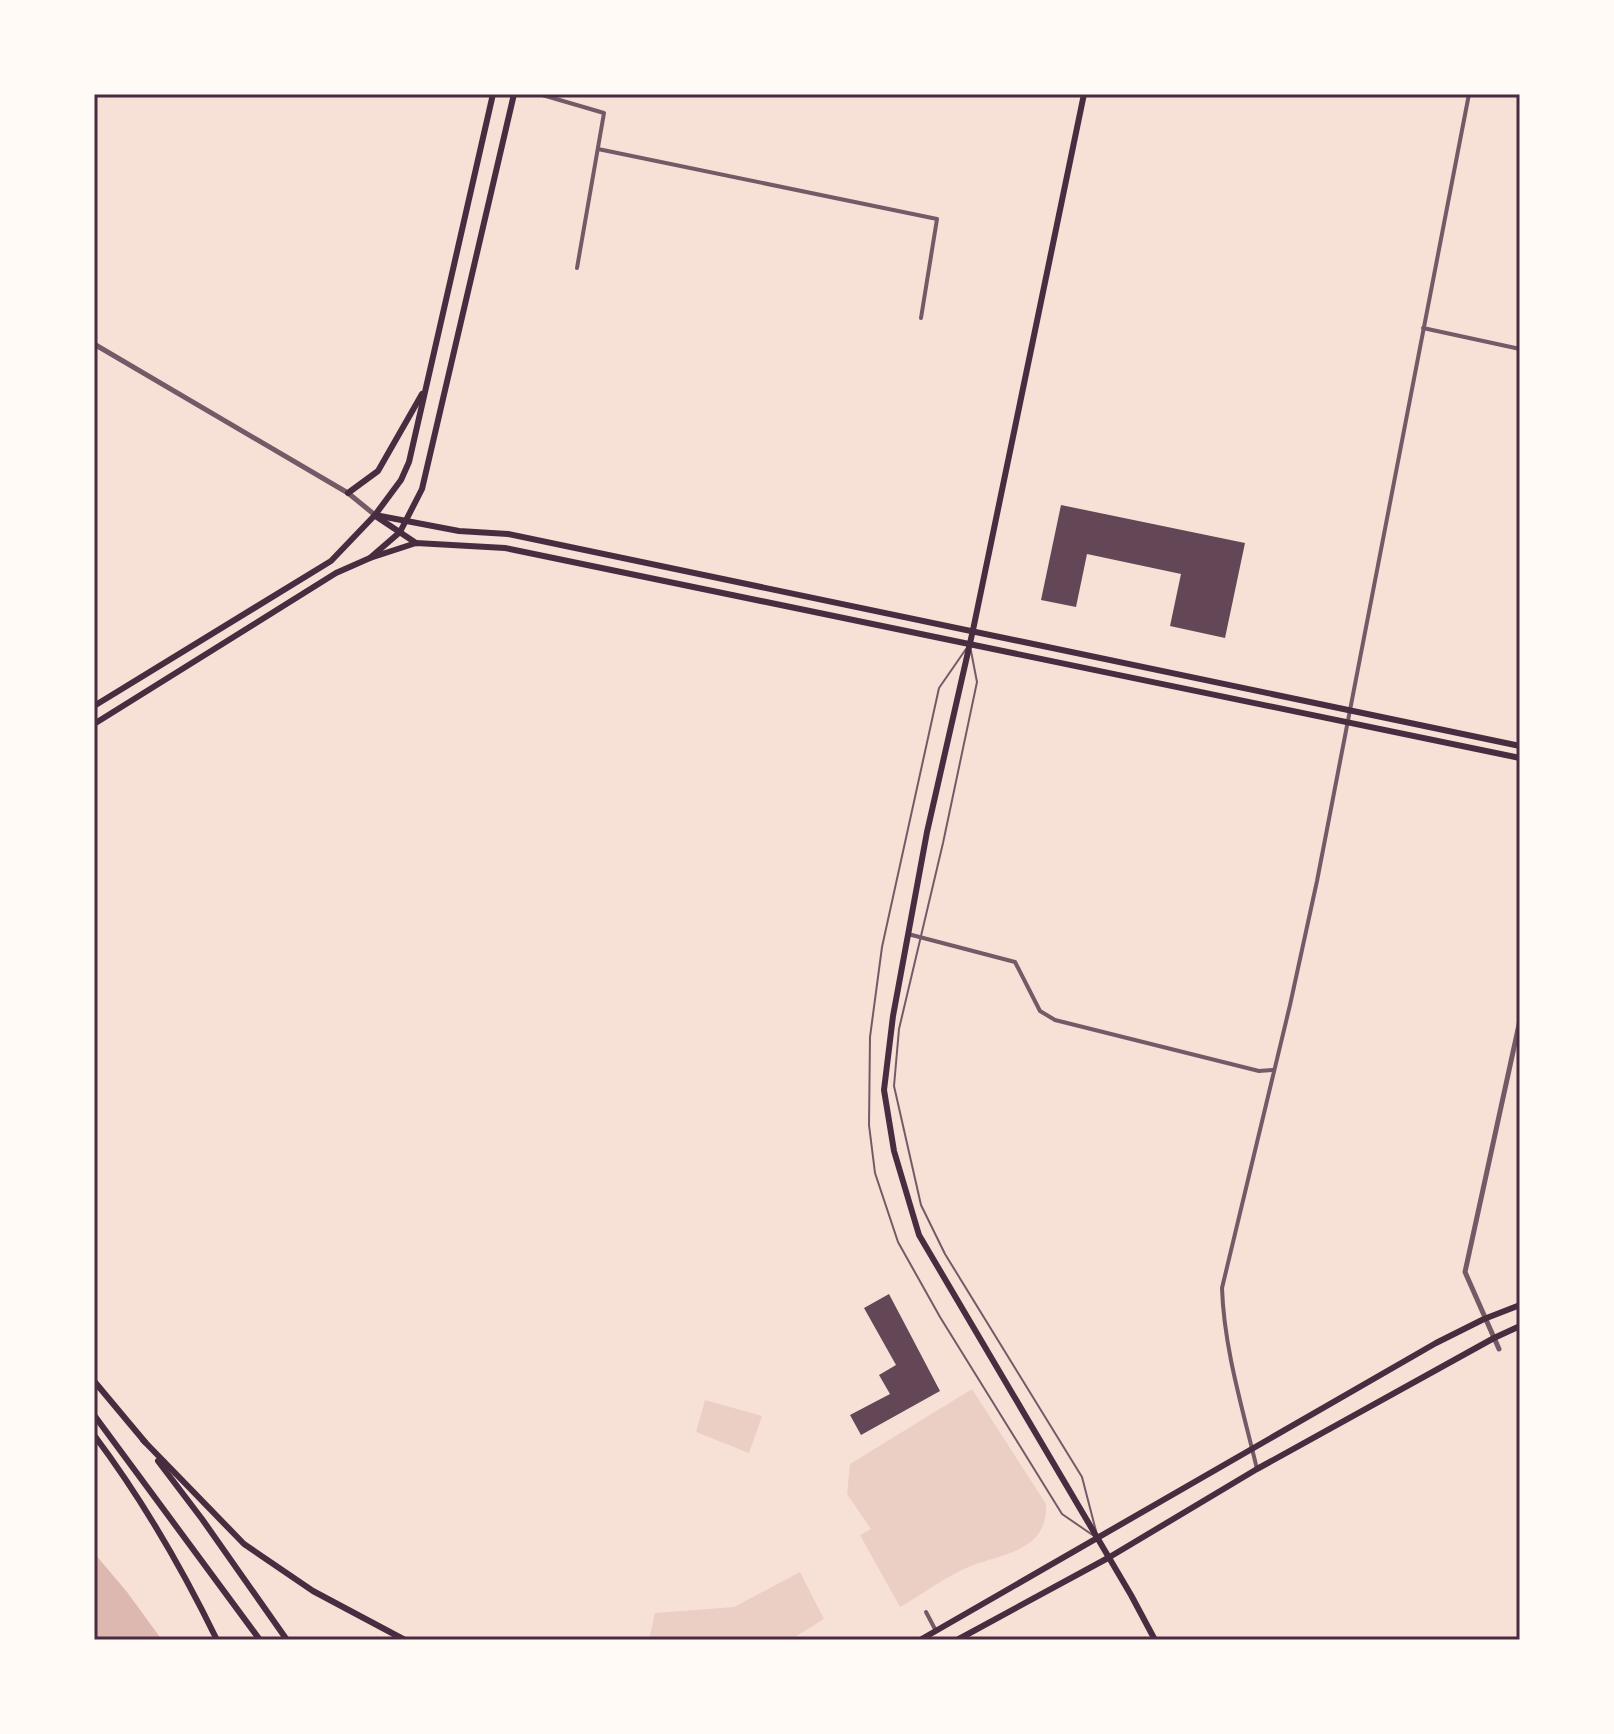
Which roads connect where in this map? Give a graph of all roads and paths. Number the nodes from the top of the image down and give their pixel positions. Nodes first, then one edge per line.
1 (493, 94) edge
2 (514, 94) edge
3 (539, 94) edge
4 (1084, 94) edge
5 (1469, 94) edge
6 (598, 149) junction
7 (577, 268) dead end
8 (921, 318) dead end
9 (1423, 328) junction
10 (94, 344) edge
11 (1520, 349) edge
12 (426, 388) junction
13 (348, 493) junction
14 (375, 515) junction
15 (405, 521) junction
16 (400, 532) junction
17 (416, 543) junction
18 (370, 558) junction
19 (973, 630) junction
20 (970, 643) junction
21 (94, 706) edge
22 (1348, 711) junction
23 (1346, 722) junction
24 (94, 724) edge
25 (1520, 746) edge
26 (1520, 758) edge
27 (908, 934) junction
28 (921, 937) junction
29 (1520, 1020) edge
30 (1273, 1070) junction
31 (1520, 1305) edge
32 (1484, 1319) junction
33 (1520, 1326) edge
34 (1494, 1338) junction
35 (1499, 1349) dead end
36 (94, 1381) edge
37 (94, 1415) edge
38 (94, 1435) edge
39 (143, 1440) junction
40 (1252, 1449) junction
41 (1257, 1469) junction
42 (1098, 1539) junction
43 (1108, 1558) junction
44 (926, 1612) dead end
45 (936, 1631) junction
46 (217, 1640) edge
47 (260, 1640) edge
48 (287, 1640) edge
49 (405, 1640) edge
50 (920, 1640) edge
51 (957, 1640) edge
52 (1155, 1640) edge

1 - 12 main road
2 - 15 main road
3 - 6 street
4 - 19 main road
5 - 9 street
6 - 7 street
6 - 8 street
9 - 11 street
9 - 22 street
10 - 13 street
12 - 13 main road
12 - 14 main road
13 - 14 street
14 - 15 main road
14 - 16 main road
14 - 21 main road
15 - 16 main road
15 - 19 main road
16 - 17 main road
16 - 18 main road
17 - 18 main road
17 - 20 main road
18 - 24 main road
19 - 20 main road
19 - 22 main road
20 - 23 main road
20 - 27 main road
20 - 28 lane
20 - 42 lane
22 - 23 street
22 - 25 main road
23 - 26 main road
23 - 30 street
27 - 28 street
27 - 42 main road
28 - 30 street
28 - 42 lane
29 - 32 street
30 - 40 street
31 - 32 main road
32 - 34 street
32 - 40 main road
33 - 34 main road
34 - 35 street
34 - 41 main road
36 - 39 main road
37 - 47 main road
38 - 46 main road
39 - 48 main road
39 - 49 main road
40 - 41 street
40 - 42 main road
41 - 43 main road
42 - 43 main road
42 - 45 main road
43 - 51 main road
43 - 52 main road
44 - 45 street
45 - 50 main road

